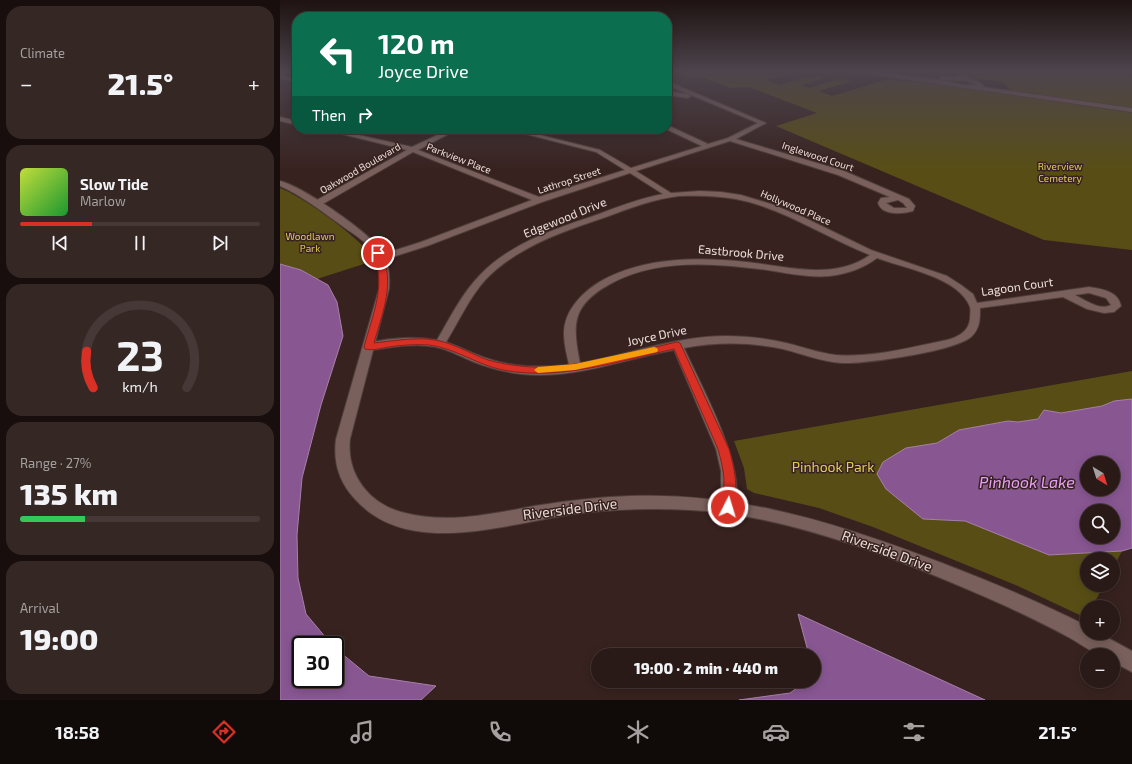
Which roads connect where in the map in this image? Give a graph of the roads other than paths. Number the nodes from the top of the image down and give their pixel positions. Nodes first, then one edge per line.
1 (718, 105) edge
2 (1094, 105) edge
3 (1132, 110) edge
4 (280, 120) edge
5 (292, 122) edge
6 (672, 129) edge
7 (346, 134) edge
8 (445, 134) edge
9 (530, 134) edge
10 (730, 139) junction
11 (708, 146) junction
12 (411, 150) junction
13 (631, 171) junction
14 (280, 183) edge
15 (670, 195) junction
16 (897, 198) dead end
17 (539, 200) junction
18 (318, 203) junction
19 (876, 255) junction
20 (380, 258) junction
21 (1064, 294) dead end
22 (974, 306) junction
23 (440, 344) junction
24 (677, 345) junction
25 (368, 347) junction
26 (575, 367) junction
27 (728, 507) junction
28 (1132, 662) edge

1 - 10 street, Lathrop Street
2 - 3 street
4 - 5 street
6 - 11 street
7 - 12 street, Parkview Place
8 - 12 street, Oakwood Boulevard
9 - 13 street
10 - 11 street, Lathrop Street
10 - 16 street, Inglewood Court
11 - 13 street, Lathrop Street
12 - 17 street, Parkview Place
12 - 18 street, Oakwood Boulevard
13 - 15 street
13 - 17 street, Lathrop Street
14 - 18 street, Riverside Drive
15 - 19 street, Hollywood Place
15 - 23 street, Edgewood Drive
17 - 20 street, Lathrop Street
18 - 20 street, Riverside Drive
19 - 22 street, Hollywood Place
19 - 26 street, Eastbrook Drive
20 - 25 street, Riverside Drive
21 - 22 street, Lagoon Court
22 - 24 street, Joyce Drive
23 - 25 street, Joyce Drive
23 - 26 street, Joyce Drive
24 - 26 street, Joyce Drive
24 - 27 street
25 - 27 street, Riverside Drive
27 - 28 street, Riverside Drive

